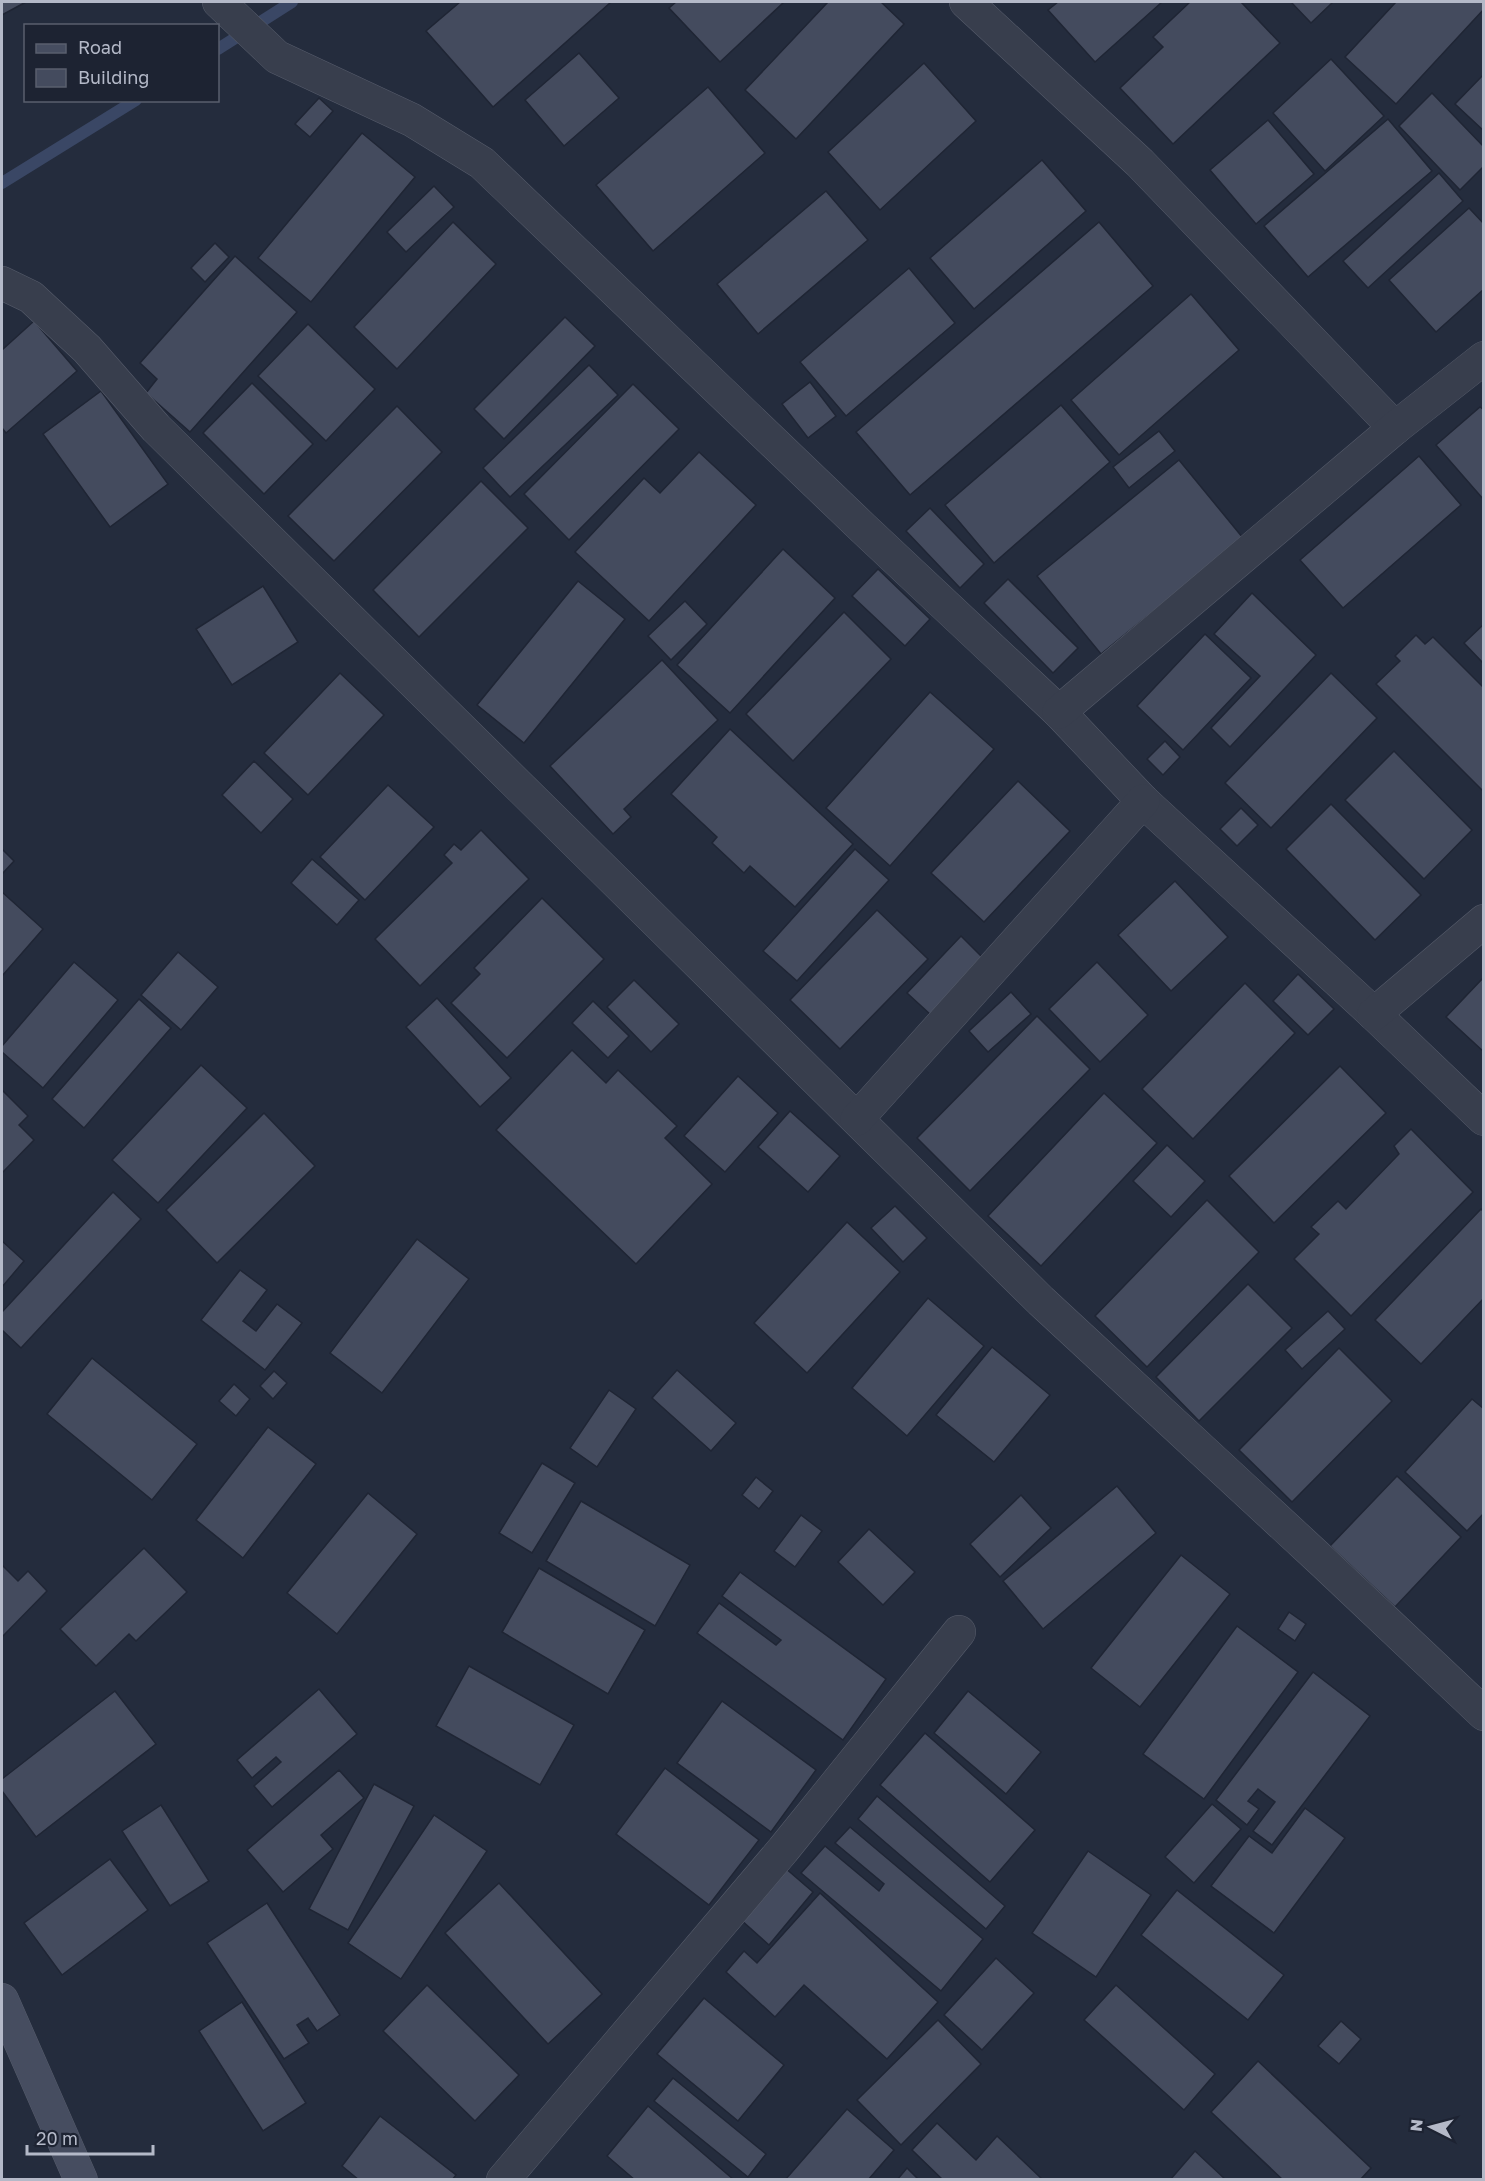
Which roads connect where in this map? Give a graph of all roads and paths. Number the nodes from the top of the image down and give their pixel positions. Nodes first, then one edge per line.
1 (966, 2) edge
2 (223, 5) edge
3 (2, 284) edge
4 (1484, 358) edge
5 (1395, 428) junction
6 (1059, 712) junction
7 (1143, 801) junction
8 (1484, 921) edge
9 (1374, 1014) junction
10 (857, 1119) junction
11 (1484, 1119) edge
12 (959, 1632) dead end
13 (1484, 1714) edge
14 (2, 2000) edge
15 (81, 2180) edge
16 (503, 2180) edge

1 - 5 street
2 - 6 street
3 - 10 street
4 - 5 street
5 - 6 street
6 - 7 street
7 - 9 street
7 - 10 street
8 - 9 street
9 - 11 street
10 - 13 street
12 - 16 street
14 - 15 street

